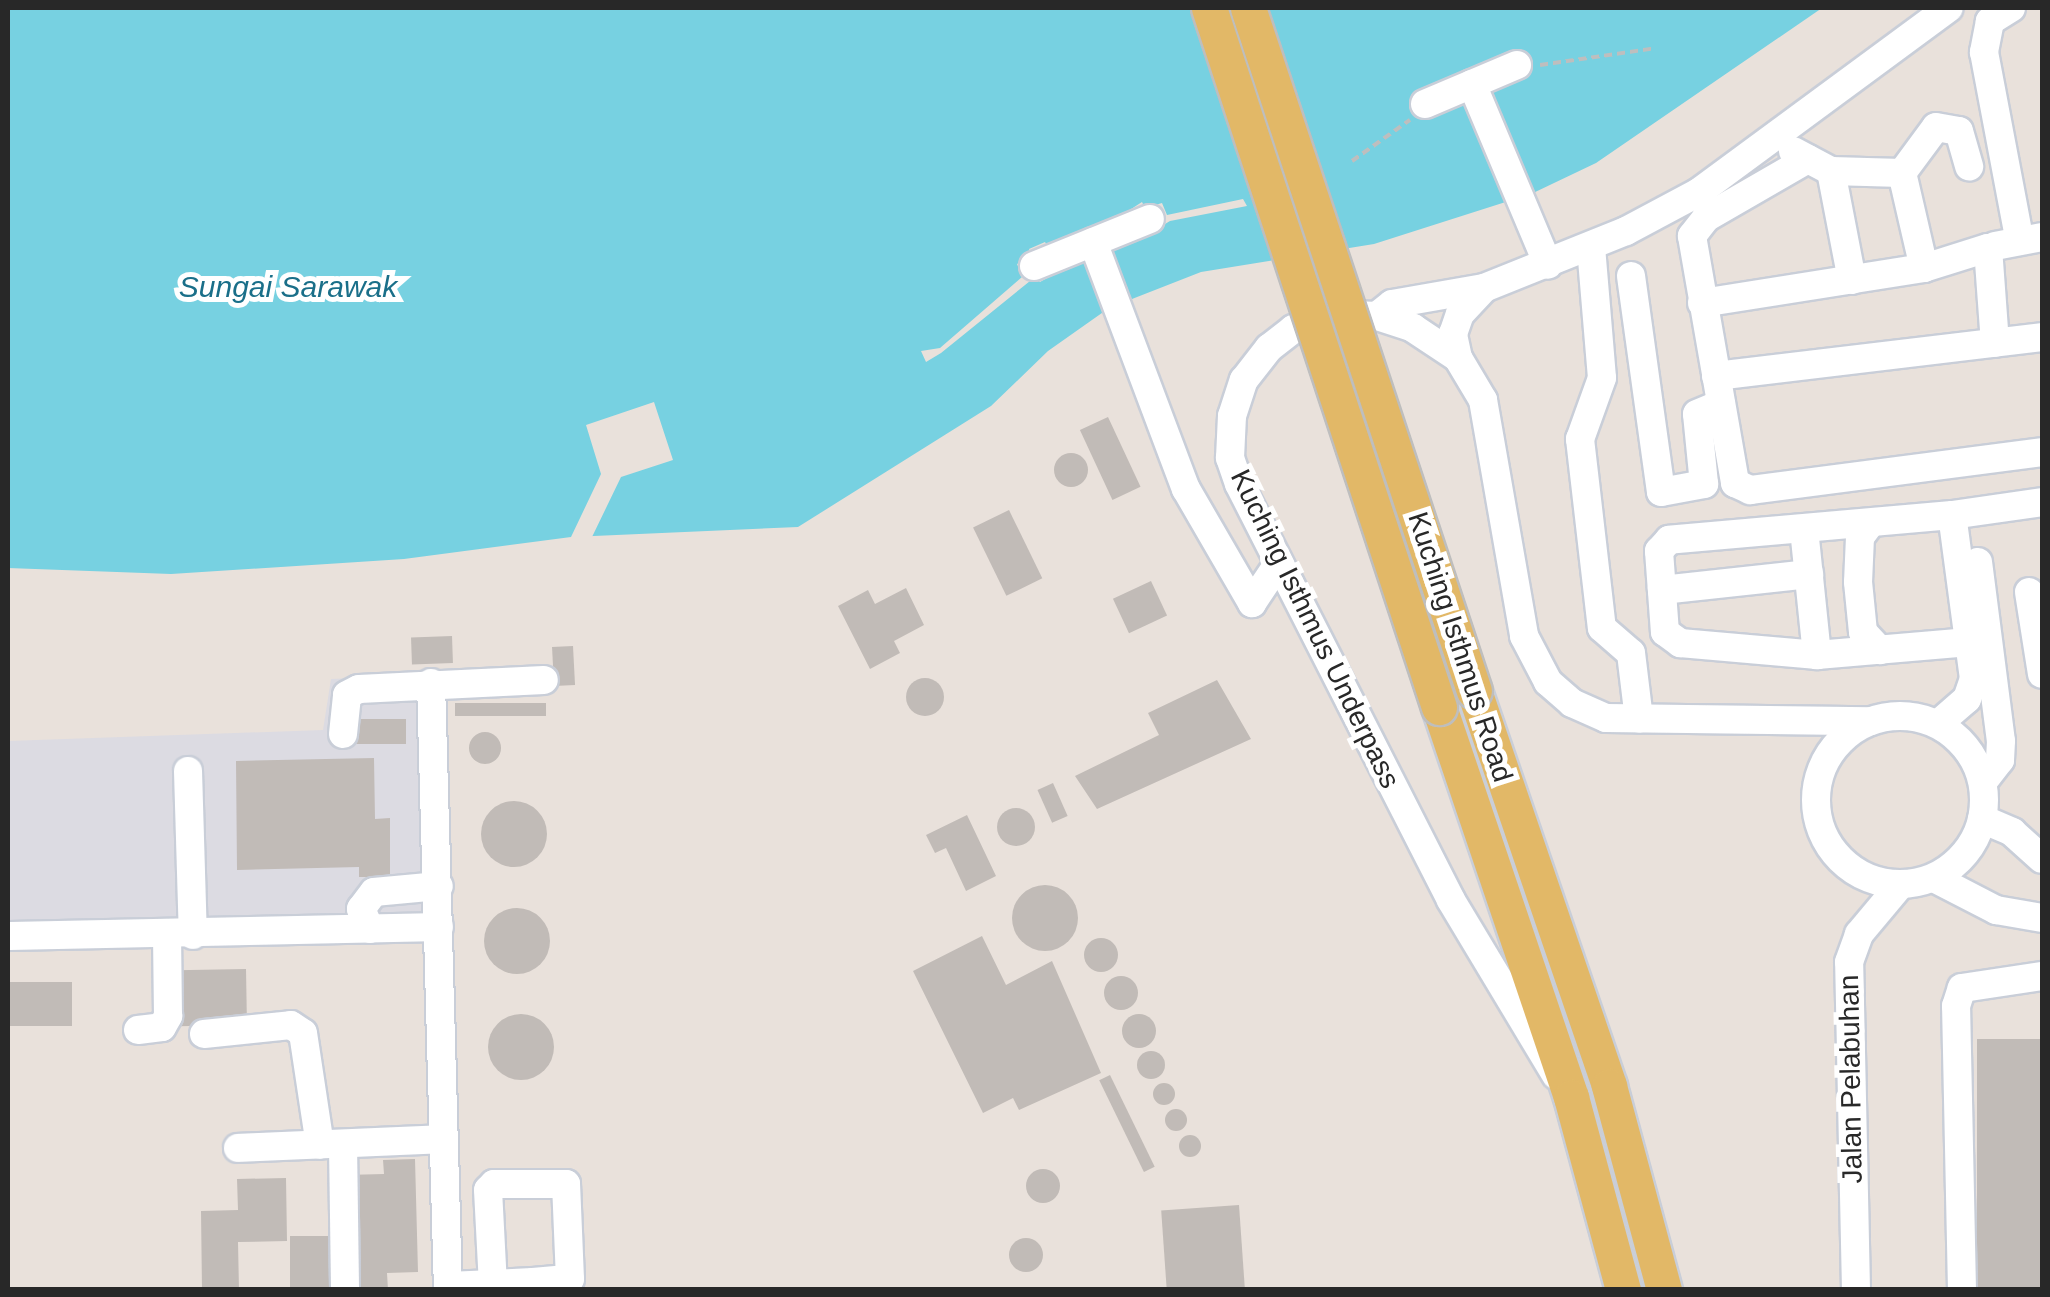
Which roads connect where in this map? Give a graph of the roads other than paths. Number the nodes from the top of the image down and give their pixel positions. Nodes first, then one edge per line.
1 (1209, 8) edge
2 (1248, 8) edge
3 (1950, 8) edge
4 (2011, 8) edge
5 (1524, 66) road end
6 (1472, 84) junction
7 (1421, 109) road end
8 (1770, 140) junction
9 (1820, 165) junction
10 (1969, 168) dead end
11 (1902, 174) junction
12 (1150, 219) dead end
13 (2030, 232) edge
14 (1094, 242) junction
15 (1591, 247) junction
16 (1988, 248) junction
17 (1548, 265) junction
18 (1034, 266) dead end
19 (1924, 268) junction
20 (1630, 276) dead end
21 (1852, 280) junction
22 (1484, 288) junction
23 (1702, 303) junction
24 (1376, 316) junction
25 (2042, 337) edge
26 (1995, 342) junction
27 (1458, 358) junction
28 (1718, 390) junction
29 (2042, 452) edge
30 (2042, 502) edge
31 (1952, 515) junction
32 (1869, 525) junction
33 (1804, 530) junction
34 (1959, 556) junction
35 (1278, 564) junction
36 (1808, 574) junction
37 (1662, 590) junction
38 (2036, 592) edge
39 (1986, 618) junction
40 (1969, 642) junction
41 (1880, 650) junction
42 (1817, 655) junction
43 (2042, 674) edge
44 (544, 680) dead end
45 (432, 684) junction
46 (1640, 719) junction
47 (1870, 720) junction
48 (1938, 724) junction
49 (343, 734) dead end
50 (188, 771) dead end
51 (1983, 782) junction
52 (1982, 819) junction
53 (2042, 859) edge
54 (1934, 878) junction
55 (1900, 885) junction
56 (439, 886) junction
57 (2042, 918) edge
58 (439, 927) junction
59 (370, 929) junction
60 (180, 935) junction
61 (8, 936) edge
62 (2042, 976) edge
63 (138, 1030) dead end
64 (204, 1034) dead end
65 (1571, 1097) junction
66 (444, 1139) junction
67 (332, 1145) junction
68 (238, 1148) dead end
69 (492, 1284) junction
70 (448, 1288) edge
71 (345, 1290) edge
72 (1622, 1290) edge
73 (1664, 1290) edge
74 (1856, 1290) edge
75 (1962, 1290) edge

1 - 65 main road, Kuching Isthmus Road, bridge
2 - 73 main road, Kuching Isthmus Road, bridge
3 - 8 street
4 - 13 street
5 - 6 street
6 - 7 street
6 - 17 street
8 - 9 street
8 - 15 street
9 - 11 street
9 - 21 street
9 - 23 street
10 - 11 street
11 - 19 street
12 - 14 street
13 - 16 street
14 - 18 street
14 - 35 street
15 - 17 street
15 - 46 street
16 - 19 street
16 - 26 street
17 - 22 street
19 - 21 street
20 - 28 street
21 - 23 street
22 - 24 street
22 - 27 street
23 - 28 street
24 - 27 street, Kuching Isthmus Underpass
24 - 35 street, Kuching Isthmus Underpass
25 - 26 street
26 - 28 street
27 - 46 street, Kuching Isthmus Underpass
28 - 29 street
30 - 31 street
31 - 32 street
31 - 34 street
32 - 33 street
32 - 41 street
33 - 36 street
33 - 37 street
34 - 39 street
34 - 40 street
35 - 65 street, Kuching Isthmus Underpass
36 - 37 street
36 - 42 street
37 - 42 street
38 - 39 street
38 - 43 street
39 - 51 street
40 - 41 street
40 - 48 street
41 - 42 street
44 - 45 street
45 - 49 street
45 - 56 street
46 - 47 street, Kuching Isthmus Underpass
47 - 48 street
47 - 55 street
48 - 51 street
50 - 60 street
51 - 52 street
52 - 53 street
52 - 54 street
54 - 55 street
54 - 57 street
55 - 74 street, Jalan Pelabuhan
56 - 58 street
56 - 59 street
58 - 59 street
58 - 66 street
59 - 60 street
60 - 61 street
60 - 63 street
62 - 75 street
64 - 67 street
65 - 72 main road, Kuching Isthmus Road
66 - 67 street
66 - 70 street
67 - 68 street
67 - 71 street
69 - 69 street
69 - 70 street

